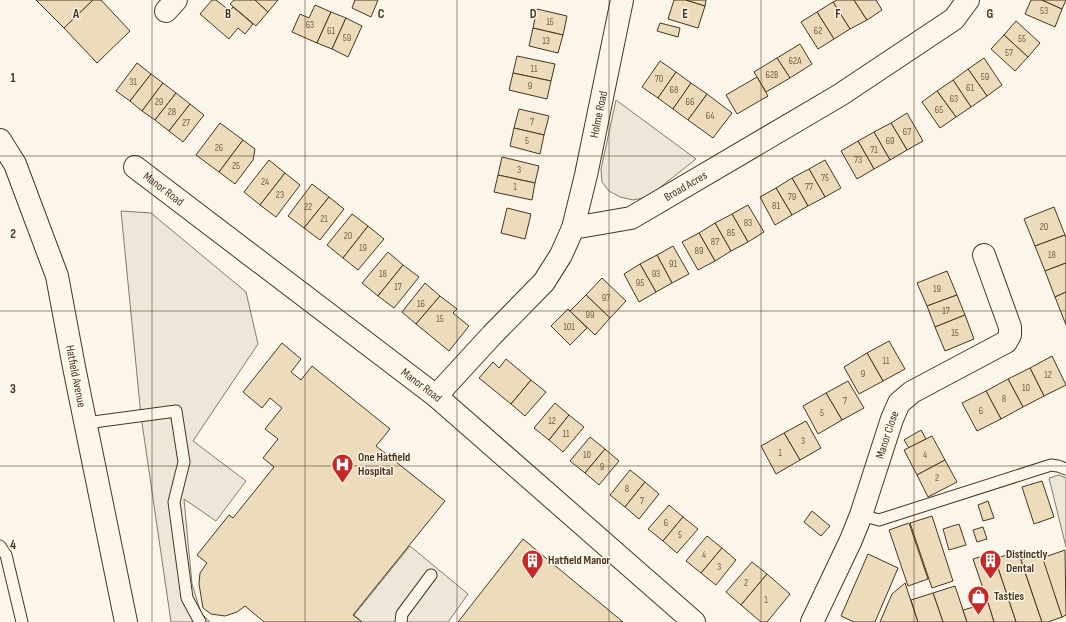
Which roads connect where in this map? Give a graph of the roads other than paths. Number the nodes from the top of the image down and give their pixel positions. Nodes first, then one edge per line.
1 (622, 0) edge
2 (968, 0) edge
3 (0, 140) edge
4 (135, 167) dead end
5 (573, 228) junction
6 (984, 255) dead end
7 (436, 396) junction
8 (86, 424) junction
9 (1066, 469) edge
10 (861, 515) junction
11 (0, 546) edge
12 (431, 575) dead end
13 (814, 621) edge
14 (22, 622) edge
15 (126, 622) edge
16 (200, 622) edge
17 (401, 622) edge
18 (694, 622) edge

1 - 5 street, Holme Road
2 - 5 street, Broad Acres
3 - 8 street, Hatfield Avenue
4 - 7 street, Manor Road
5 - 7 street
6 - 10 street, Manor Close
7 - 18 street, Manor Road
8 - 15 street, Hatfield Avenue
8 - 16 lane
9 - 10 lane
10 - 13 street, Manor Close
11 - 14 lane
12 - 17 lane

